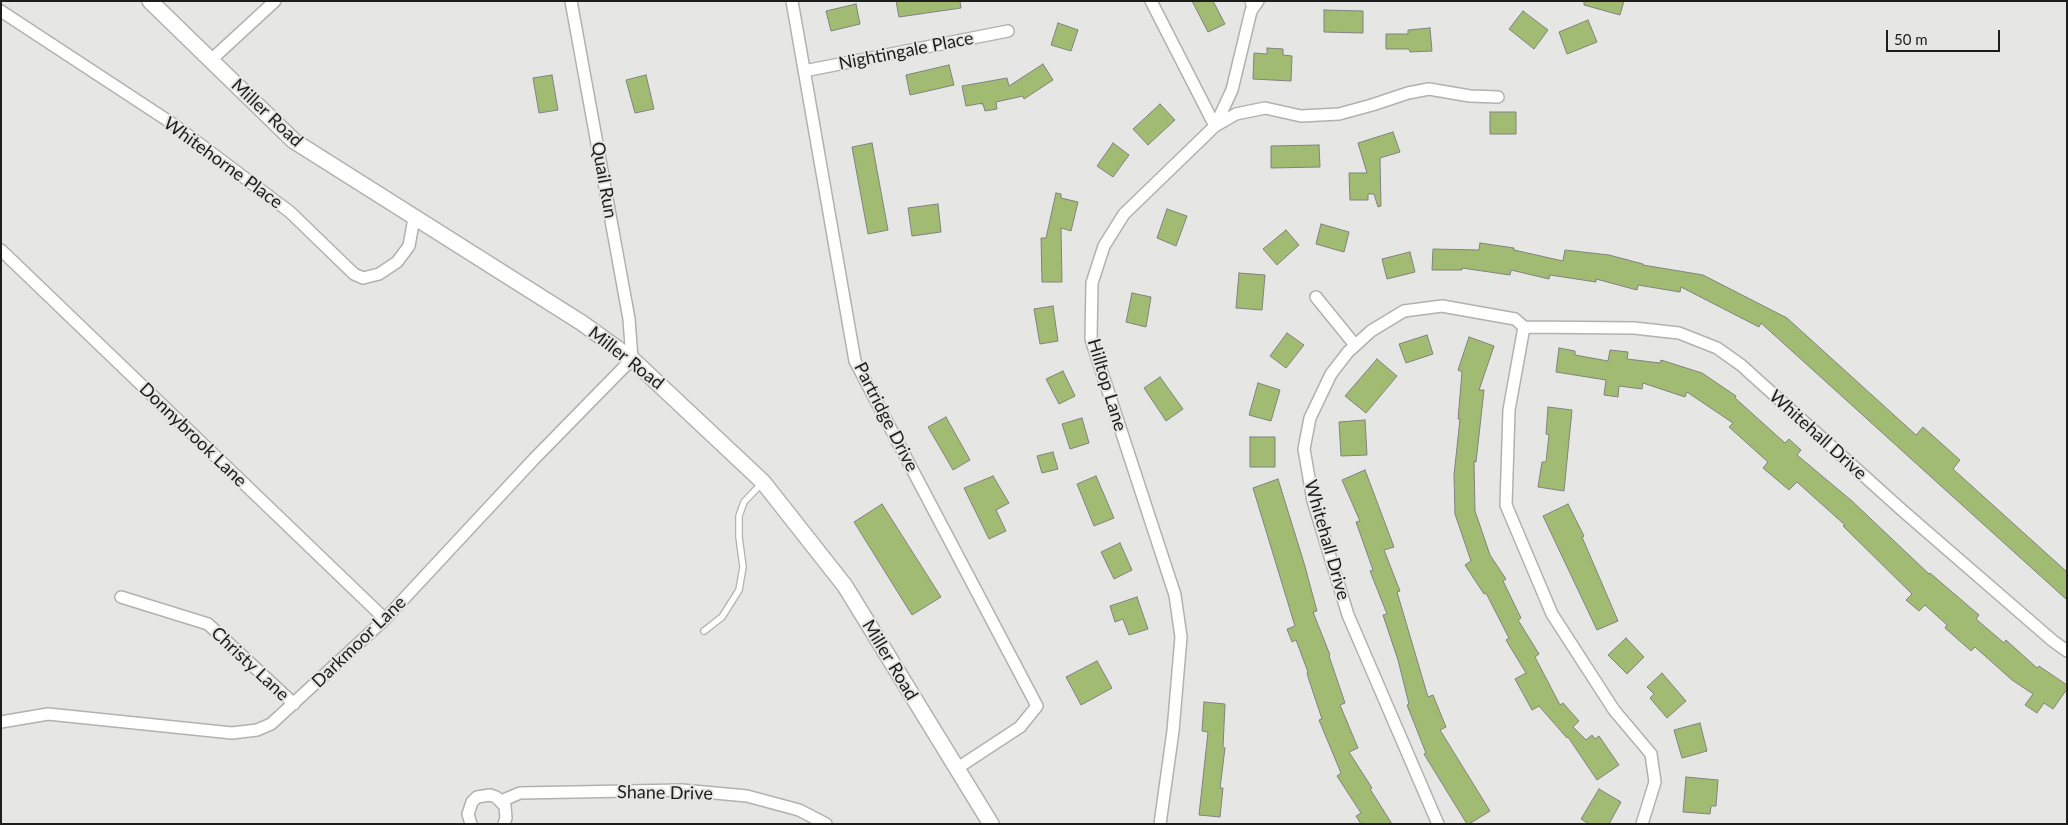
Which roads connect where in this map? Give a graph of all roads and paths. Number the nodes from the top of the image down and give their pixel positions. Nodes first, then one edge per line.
1 (150, 1) edge
2 (275, 1) edge
3 (571, 1) edge
4 (792, 1) edge
5 (1151, 1) edge
6 (1252, 4) edge
7 (1, 11) edge
8 (1008, 31) dead end
9 (211, 60) junction
10 (804, 71) junction
11 (1498, 97) dead end
12 (1215, 126) junction
13 (414, 218) junction
14 (1, 250) edge
15 (1316, 297) dead end
16 (1524, 327) junction
17 (1355, 345) junction
18 (632, 358) junction
19 (763, 482) junction
20 (120, 597) dead end
21 (385, 620) junction
22 (704, 631) dead end
23 (2067, 651) edge
24 (294, 704) junction
25 (1, 722) edge
26 (956, 769) junction
27 (501, 801) junction
28 (471, 824) edge
29 (504, 824) edge
30 (826, 824) edge
31 (991, 824) edge
32 (1160, 824) edge
33 (1438, 824) edge
34 (1642, 824) edge

1 - 9 street, Miller Road
2 - 9 street
3 - 18 street, Quail Run
4 - 10 street, Partridge Drive
5 - 12 street
6 - 12 street
7 - 13 street, Whitehorne Place
8 - 10 street, Nightingale Place
9 - 13 street, Miller Road
10 - 26 street, Partridge Drive
11 - 12 street, Hilltop Lane
12 - 32 street, Hilltop Lane
13 - 18 street, Miller Road
14 - 21 street, Donnybrook Lane
15 - 17 street
16 - 17 street, Whitehall Drive
16 - 23 street, Whitehall Drive
16 - 34 street
17 - 33 street, Whitehall Drive
18 - 19 street, Miller Road
18 - 21 street, Darkmoor Lane
19 - 22 lane
19 - 26 street, Miller Road
20 - 24 street, Christy Lane
21 - 24 street, Darkmoor Lane
24 - 25 street, Darkmoor Lane
26 - 31 street, Miller Road
27 - 28 street, Shane Drive
27 - 29 street
27 - 30 street, Shane Drive

